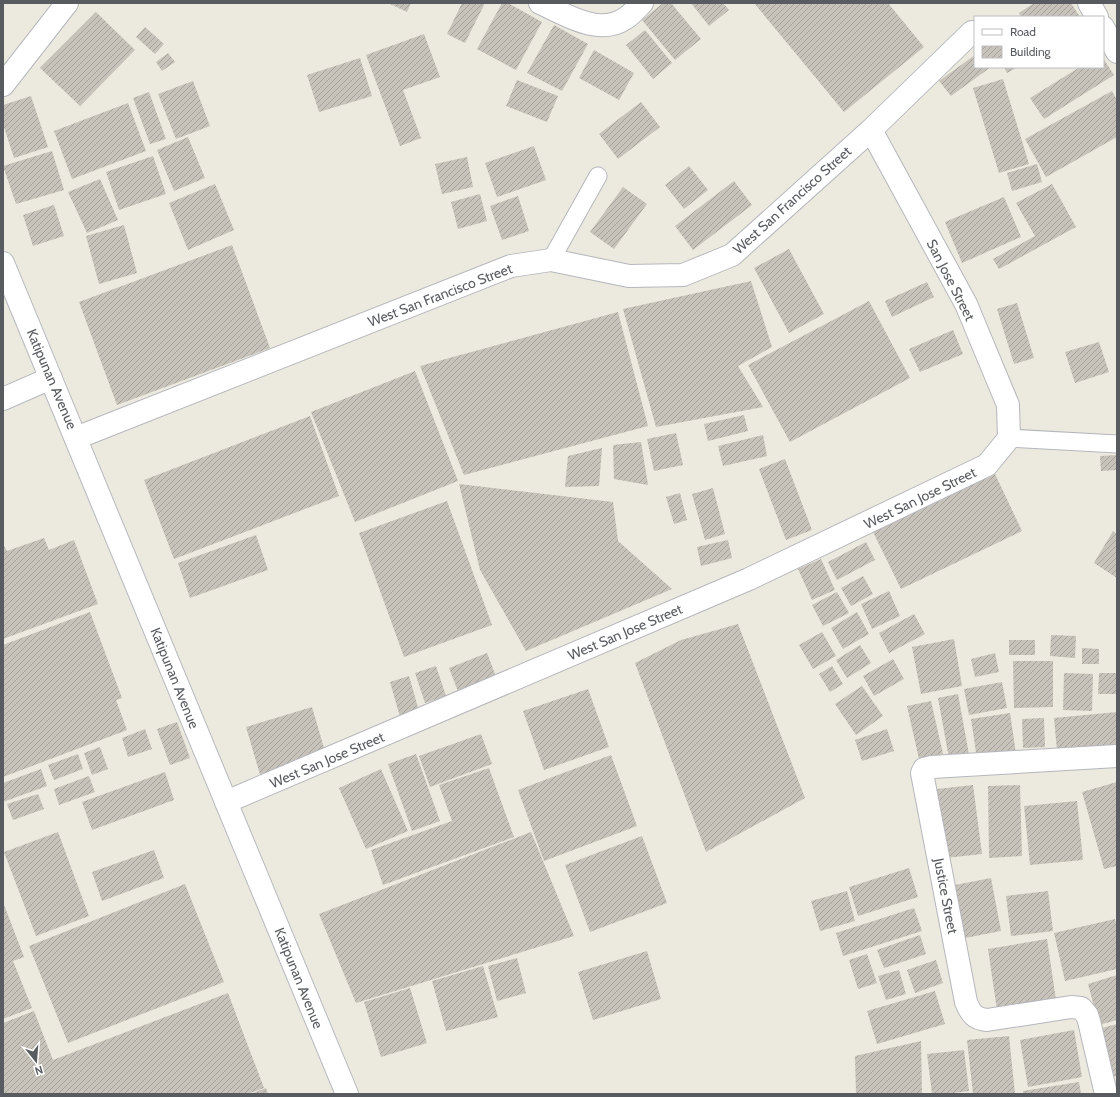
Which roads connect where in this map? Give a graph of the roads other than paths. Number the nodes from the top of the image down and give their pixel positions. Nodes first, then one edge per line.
1 (67, 3) edge
2 (540, 3) edge
3 (642, 3) edge
4 (1089, 3) edge
5 (1096, 16) edge
6 (1104, 29) edge
7 (972, 32) dead end
8 (1117, 52) edge
9 (3, 85) edge
10 (871, 130) junction
11 (598, 176) dead end
12 (551, 260) junction
13 (3, 263) edge
14 (51, 378) junction
15 (3, 399) edge
16 (76, 438) junction
17 (1009, 438) junction
18 (1117, 444) edge
19 (1117, 756) edge
20 (226, 802) junction
21 (347, 1094) edge
22 (1106, 1094) edge

1 - 9 street
2 - 3 street
4 - 5 street
6 - 8 street
7 - 10 street, West San Francisco Street
10 - 12 street, West San Francisco Street
10 - 17 street, San Jose Street
11 - 12 lane
12 - 16 street, West San Francisco Street
13 - 14 street, Katipunan Avenue
14 - 15 street
14 - 16 street, Katipunan Avenue
16 - 20 street, Katipunan Avenue
17 - 18 lane
17 - 20 street, West San Jose Street
19 - 22 street, Justice Street
20 - 21 street, Katipunan Avenue

